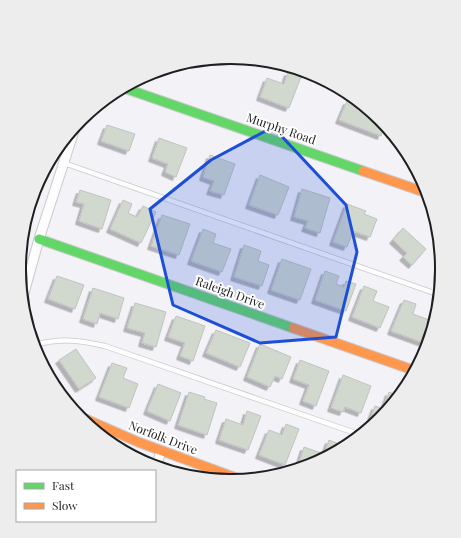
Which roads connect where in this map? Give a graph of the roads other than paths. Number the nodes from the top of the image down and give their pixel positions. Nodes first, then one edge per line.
1 (131, 90) edge
2 (71, 142) edge
3 (64, 163) junction
4 (419, 190) edge
5 (39, 239) junction
6 (26, 285) edge
7 (433, 293) edge
8 (40, 343) edge
9 (409, 369) edge
10 (102, 428) edge
11 (353, 432) edge
12 (161, 452) junction
13 (158, 460) edge
14 (221, 473) edge

1 - 4 street, Murphy Road
2 - 3 street
3 - 5 street
3 - 7 lane
5 - 6 street
5 - 9 street, Raleigh Drive
8 - 11 lane
10 - 12 street, Norfolk Drive
12 - 13 street
12 - 14 street, Norfolk Drive

